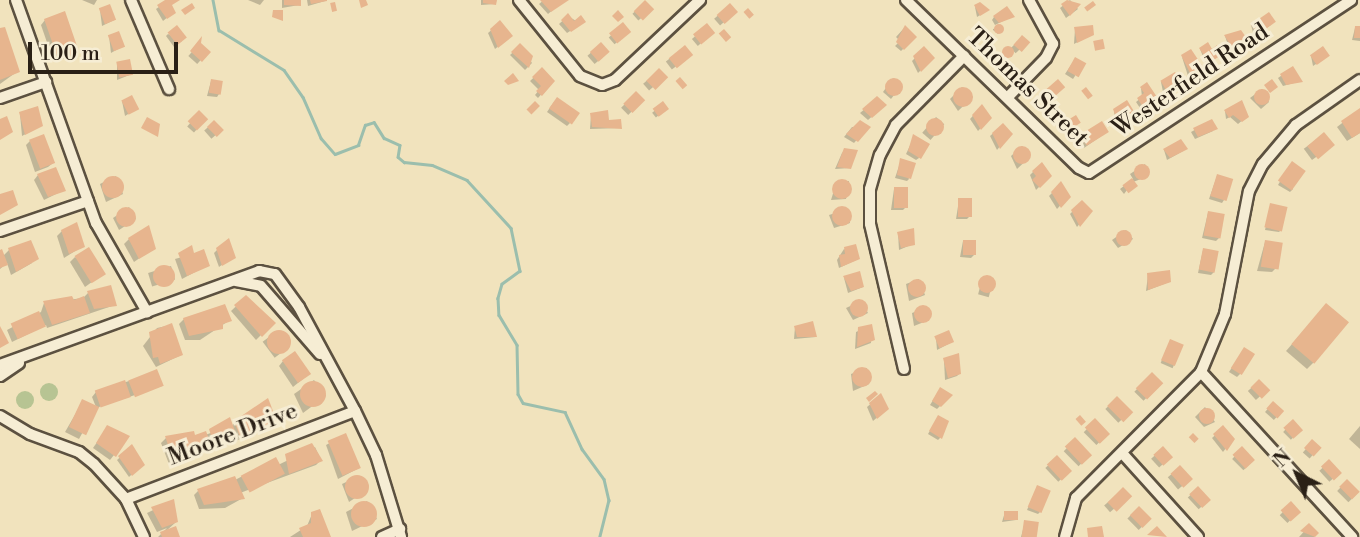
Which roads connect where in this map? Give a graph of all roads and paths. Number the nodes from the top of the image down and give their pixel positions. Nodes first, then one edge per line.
1 (16, 0) edge
2 (131, 0) edge
3 (519, 0) edge
4 (700, 0) edge
5 (906, 0) edge
6 (1029, 0) edge
7 (1351, 0) edge
8 (964, 56) junction
9 (1360, 80) edge
10 (46, 82) junction
11 (169, 89) dead end
12 (1008, 97) junction
13 (0, 98) edge
14 (1089, 173) joint
15 (88, 201) junction
16 (0, 231) edge
17 (236, 281) junction
18 (147, 312) junction
19 (39, 351) junction
20 (0, 365) edge
21 (330, 366) junction
22 (904, 369) dead end
23 (1200, 372) junction
24 (0, 376) edge
25 (355, 411) junction
26 (0, 416) edge
27 (0, 425) edge
28 (30, 434) junction
29 (1123, 454) junction
30 (126, 499) junction
31 (400, 533) edge
32 (1065, 534) edge
33 (144, 537) edge
34 (382, 537) edge
35 (1198, 537) edge
36 (1352, 537) edge

1 - 10 street
2 - 11 street
3 - 4 street
5 - 8 street, Thomas Street
6 - 12 street
7 - 14 street, Westerfield Road
8 - 12 street, Thomas Street
8 - 22 street
9 - 23 street
10 - 13 street
10 - 15 street
12 - 14 street, Thomas Street
15 - 16 street
15 - 18 street
17 - 18 street
17 - 21 street
17 - 21 street
18 - 19 street
19 - 20 street
19 - 24 street
21 - 25 street
23 - 29 street
23 - 36 street
25 - 30 street, Moore Drive
25 - 31 street
26 - 28 street
27 - 28 street
28 - 30 street
29 - 32 street
29 - 35 street
30 - 33 street
31 - 34 street

